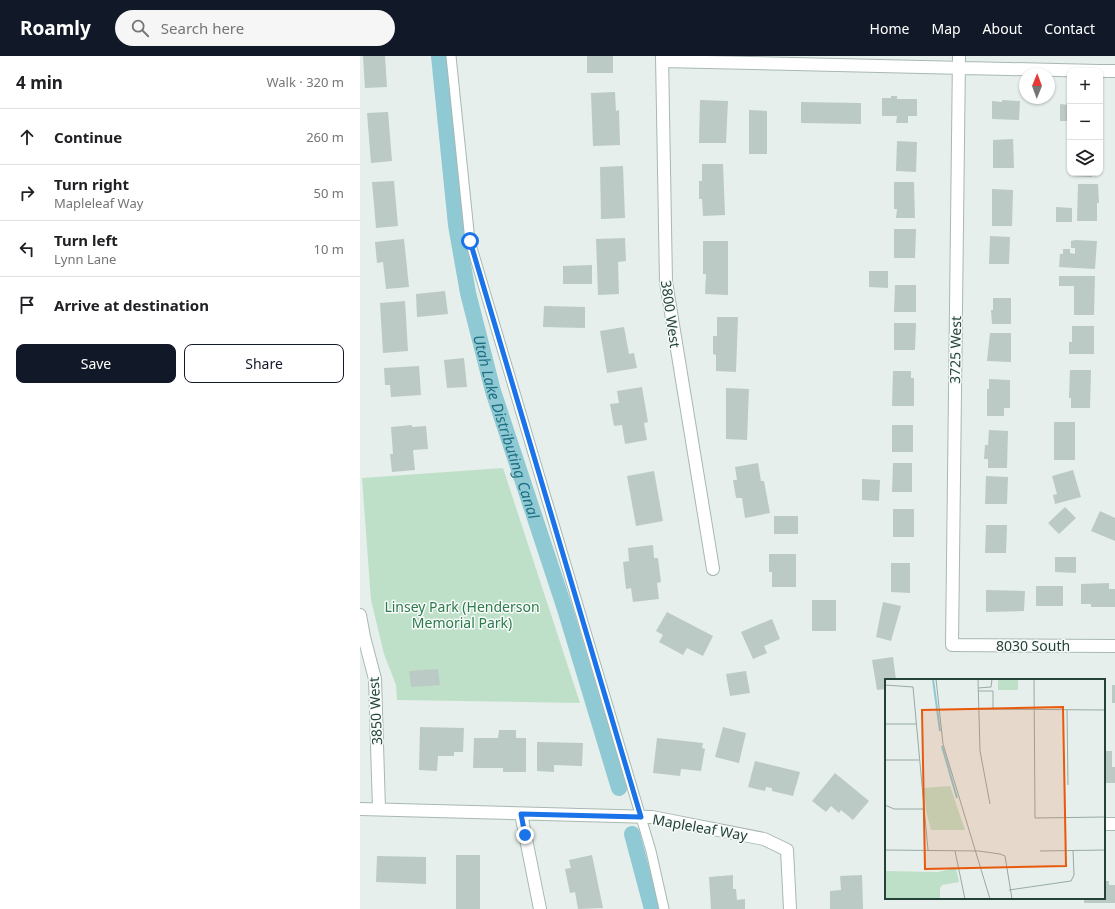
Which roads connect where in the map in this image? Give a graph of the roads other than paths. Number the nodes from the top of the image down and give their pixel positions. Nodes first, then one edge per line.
1 (451, 56) edge
2 (662, 59) edge
3 (739, 59) edge
4 (959, 62) edge
5 (1067, 69) edge
6 (1103, 71) edge
7 (1115, 71) edge
8 (713, 569) dead end
9 (360, 615) edge
10 (952, 645) joint
11 (1115, 646) edge
12 (360, 808) edge
13 (379, 809) junction
14 (521, 814) junction
15 (641, 817) junction
16 (540, 909) edge
17 (664, 909) edge
18 (790, 909) edge

1 - 15 lane
2 - 3 street
2 - 8 street, 3800 West
3 - 4 street
4 - 5 street
4 - 10 street, 3725 West
6 - 7 street
9 - 13 street, 3850 West
10 - 11 street, 8030 South
12 - 13 street, Mapleleaf Way
13 - 14 street, Mapleleaf Way
14 - 15 street, Mapleleaf Way
14 - 16 street
15 - 17 lane
15 - 18 street, Mapleleaf Way

